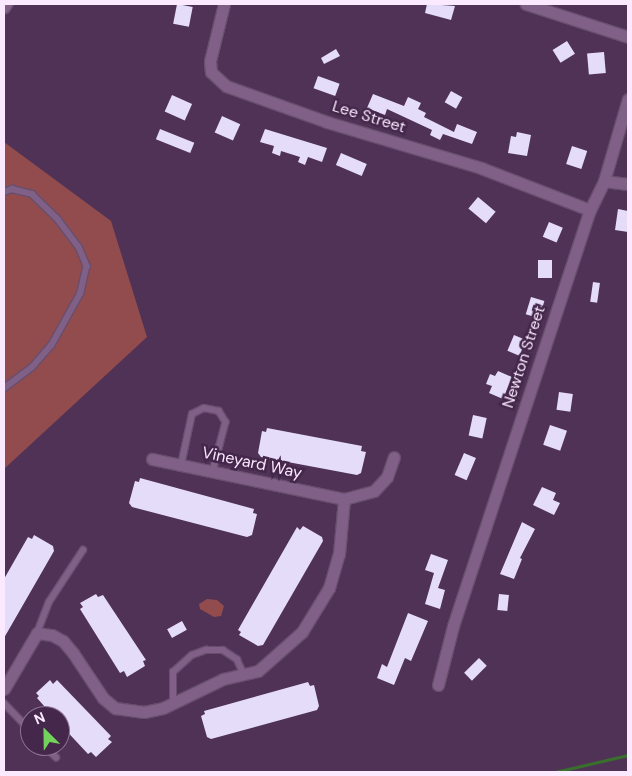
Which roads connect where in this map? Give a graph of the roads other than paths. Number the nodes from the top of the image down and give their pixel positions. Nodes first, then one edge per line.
1 (6, 4) edge
2 (224, 4) edge
3 (526, 4) edge
4 (4, 7) edge
5 (628, 37) edge
6 (628, 99) edge
7 (604, 181) junction
8 (628, 184) edge
9 (4, 192) edge
10 (590, 210) junction
11 (4, 389) edge
12 (394, 457) dead end
13 (152, 459) dead end
14 (181, 465) junction
15 (213, 472) junction
16 (344, 499) junction
17 (83, 550) dead end
18 (37, 633) junction
19 (244, 674) junction
20 (438, 685) dead end
21 (4, 689) edge
22 (4, 703) edge
23 (173, 703) junction
24 (20, 720) edge

1 - 4 street
2 - 10 street, Lee Street
3 - 5 street
6 - 7 street, Newton Street
7 - 8 street
7 - 10 street, Newton Street
9 - 11 lane
10 - 20 street, Newton Street
12 - 16 street, Vineyard Way
13 - 14 street, Vineyard Way
14 - 15 street, Vineyard Way
14 - 15 lane
15 - 16 street, Vineyard Way
16 - 19 street
17 - 18 lane
18 - 21 street
18 - 23 street
19 - 23 street
19 - 23 lane
22 - 24 lane

